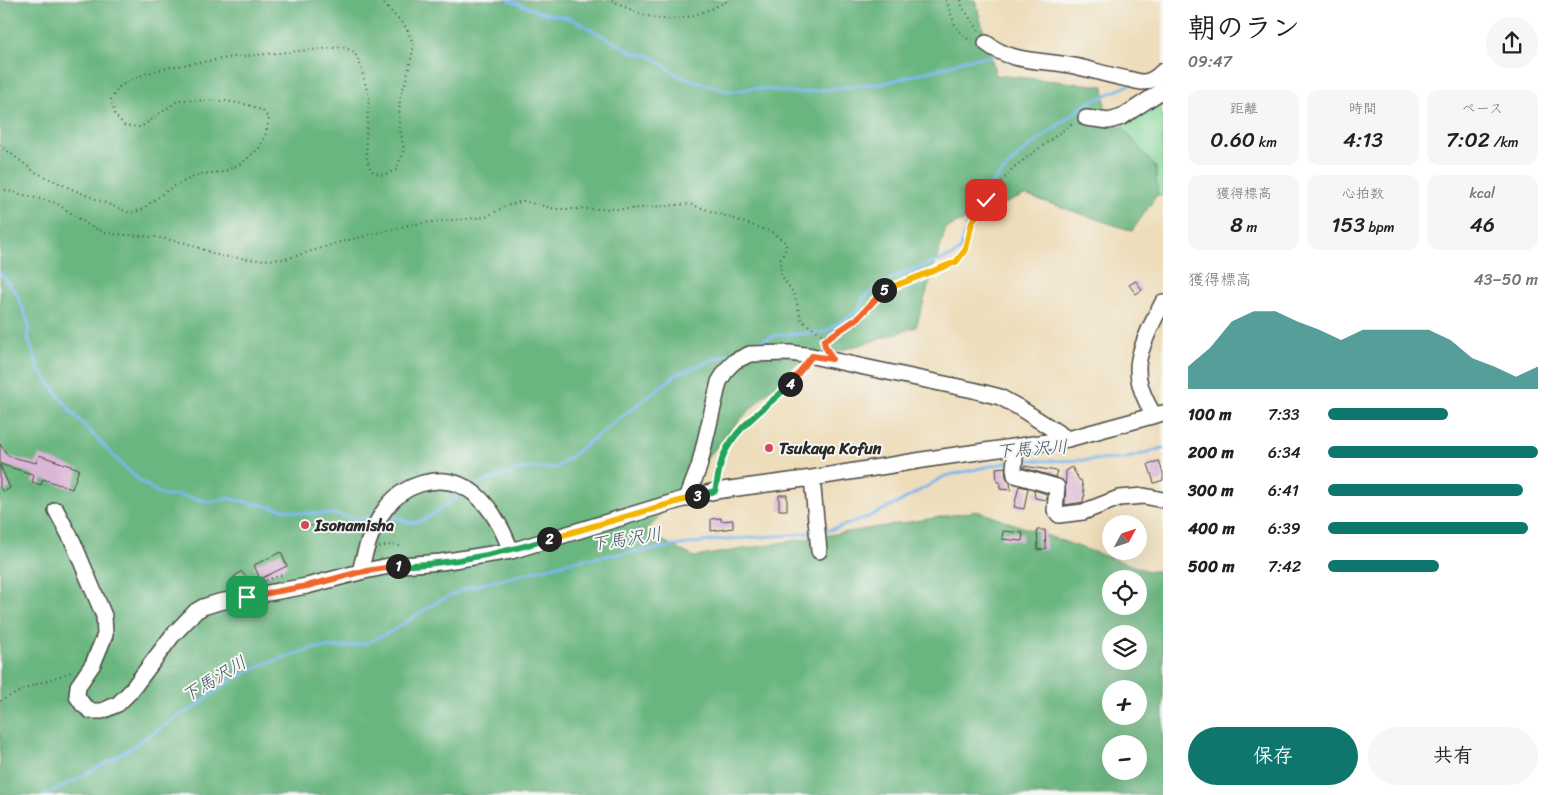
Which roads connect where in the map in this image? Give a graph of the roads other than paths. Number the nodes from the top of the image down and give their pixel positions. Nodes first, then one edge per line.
1 (986, 43) road end
2 (1163, 70) edge
3 (1163, 90) edge
4 (1086, 118) road end
5 (1163, 302) edge
6 (1158, 414) edge
7 (1068, 439) junction
8 (1015, 456) junction
9 (812, 478) junction
10 (687, 498) junction
11 (1163, 500) edge
12 (56, 510) dead end
13 (818, 538) dead end
14 (511, 551) junction
15 (360, 572) junction

1 - 2 street
3 - 4 street
5 - 6 street
6 - 7 street
7 - 8 street
7 - 10 street
8 - 9 street
8 - 11 street
9 - 10 street
9 - 13 street
10 - 14 street
12 - 15 street
14 - 15 street
14 - 15 street

